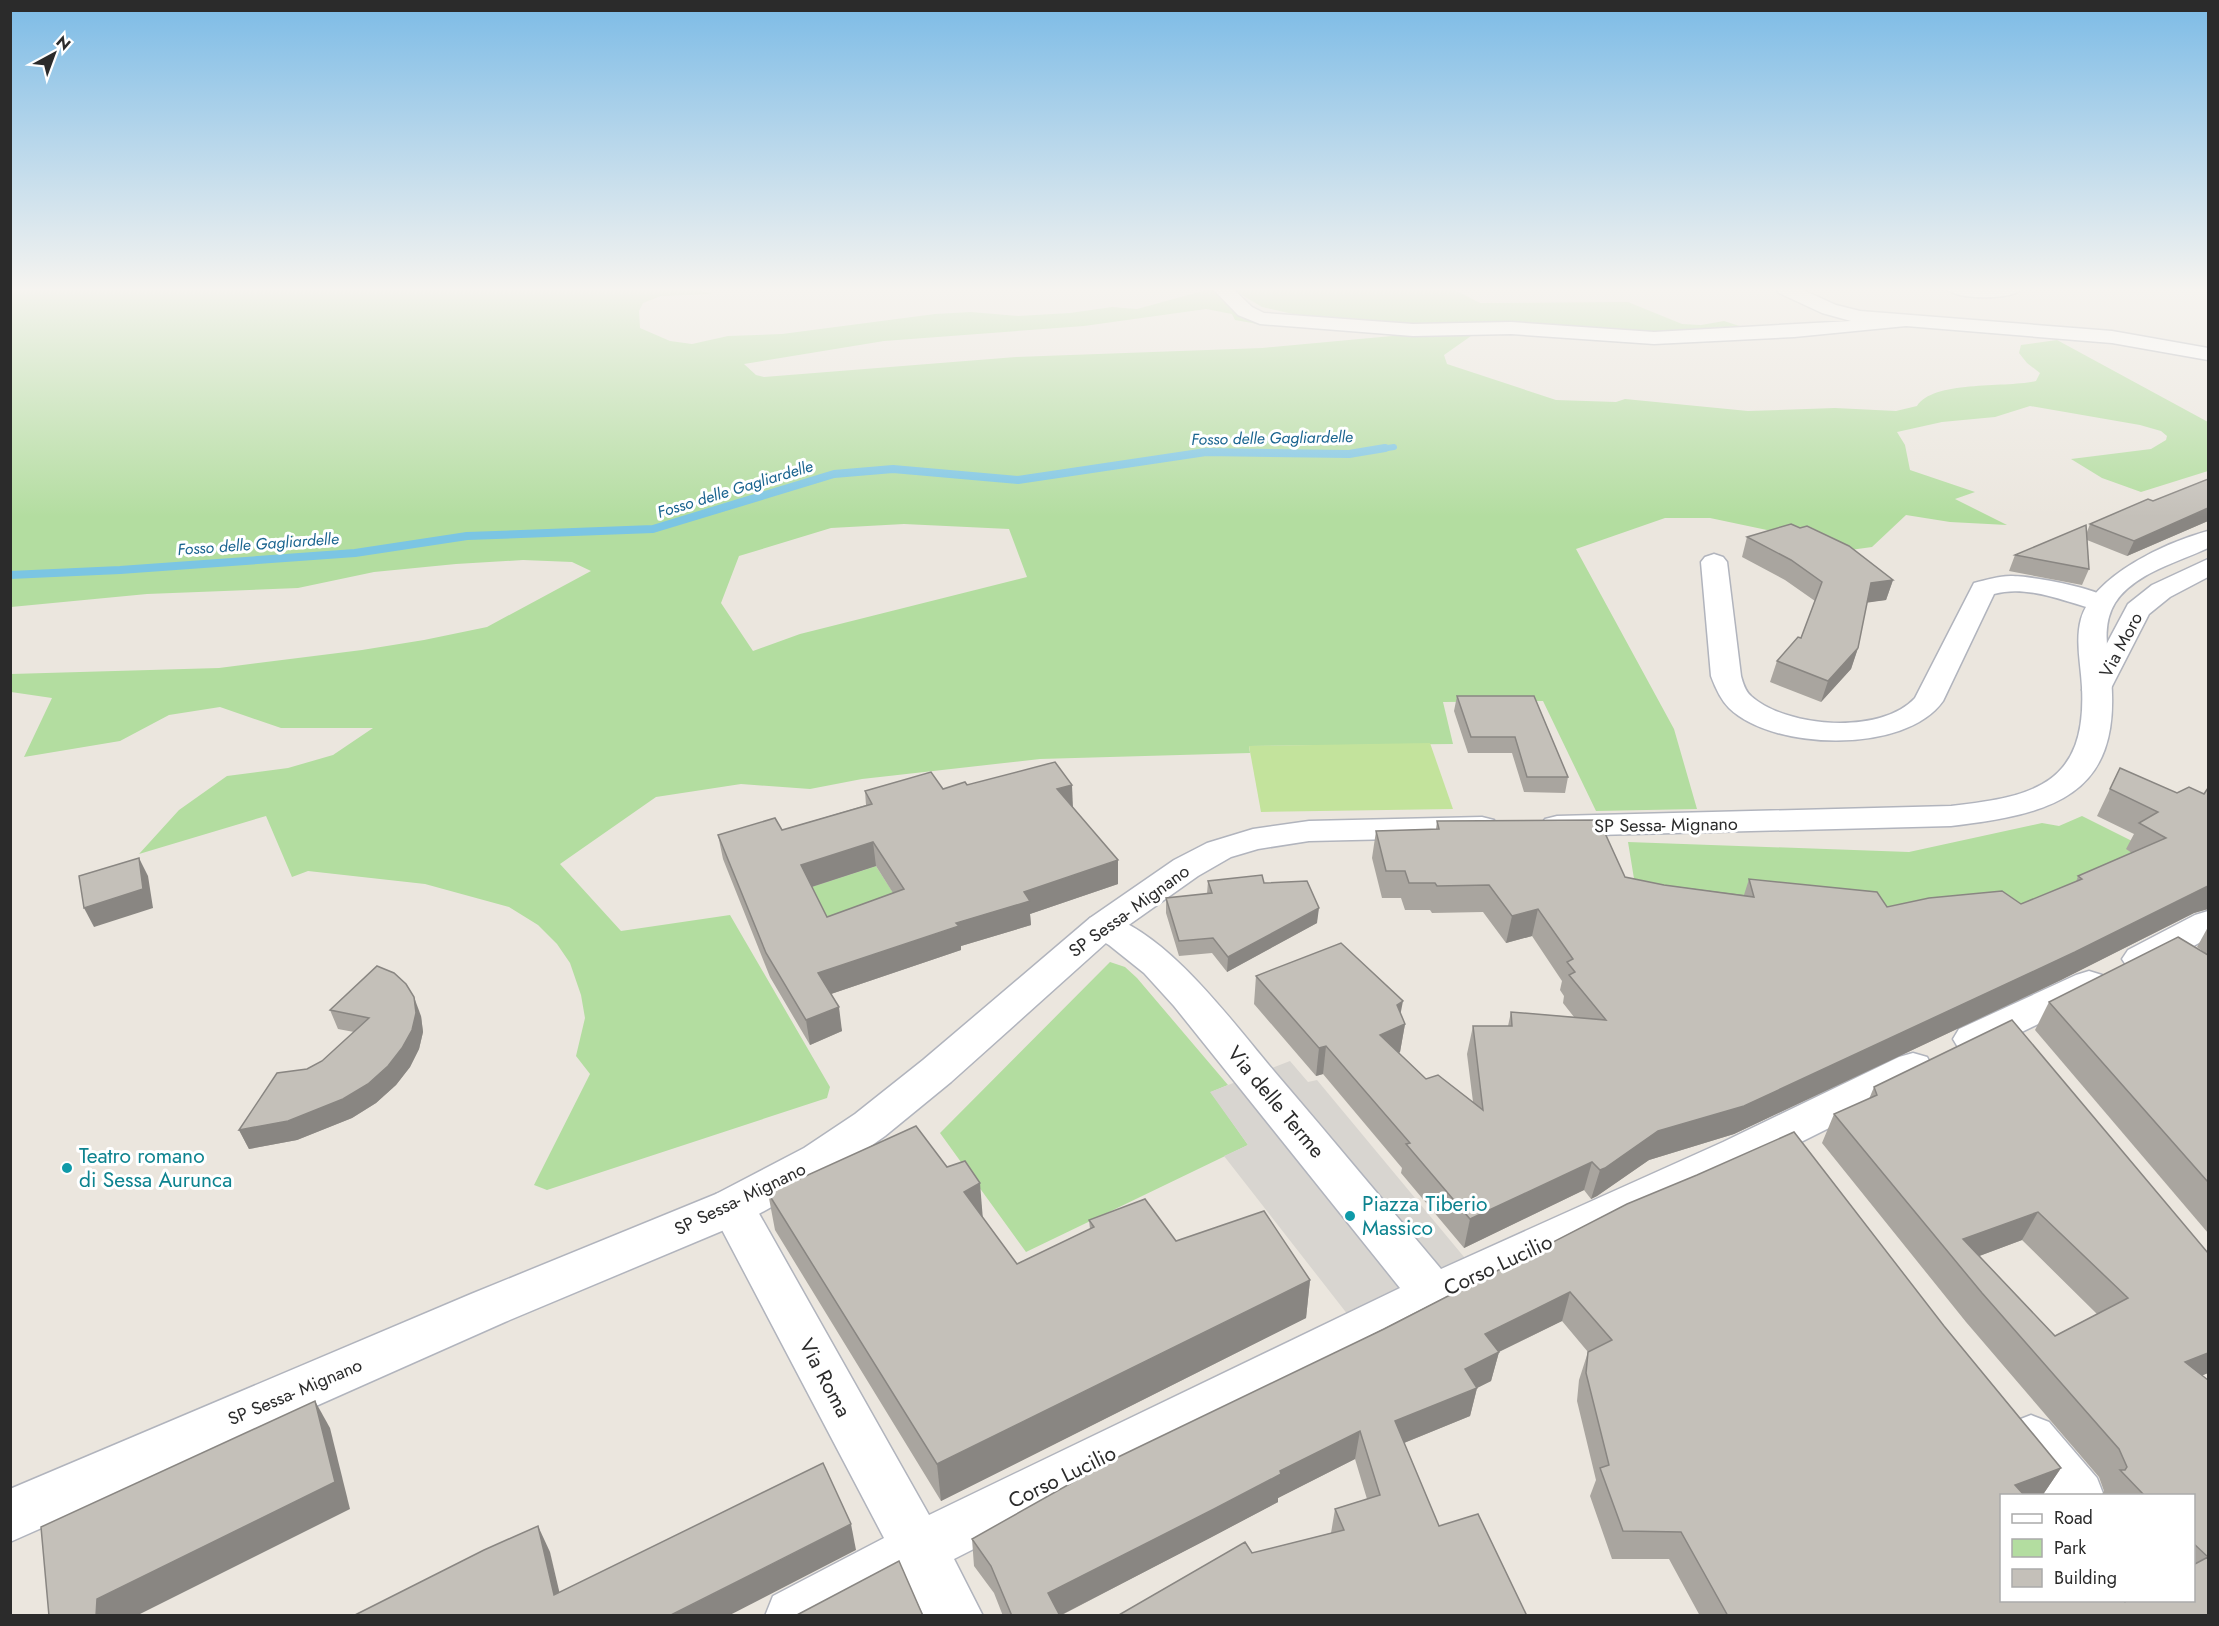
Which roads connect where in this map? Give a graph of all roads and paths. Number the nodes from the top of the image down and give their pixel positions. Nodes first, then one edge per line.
1 (2208, 539) edge
2 (1714, 562) dead end
3 (2208, 567) edge
4 (2101, 603) junction
5 (2097, 690) junction
6 (2208, 923) edge
7 (1103, 926) junction
8 (1785, 1130) junction
9 (1813, 1166) edge
10 (732, 1207) junction
11 (1434, 1295) junction
12 (2006, 1410) edge
13 (2076, 1494) edge
14 (10, 1516) edge
15 (918, 1549) junction
16 (793, 1616) edge
17 (955, 1616) edge

1 - 4 street, SP Sessa- Mignano
2 - 4 street
3 - 5 street, Via Moro
4 - 5 street, SP Sessa- Mignano
5 - 7 street, SP Sessa- Mignano
6 - 8 street, Corso Lucilio
7 - 10 street, SP Sessa- Mignano
7 - 11 street, Via delle Terme
8 - 9 street
8 - 11 street, Corso Lucilio
10 - 14 street, SP Sessa- Mignano
10 - 15 street, Via Roma
11 - 15 street, Corso Lucilio
12 - 13 street
15 - 16 street, Corso Lucilio
15 - 17 street, Via Roma

